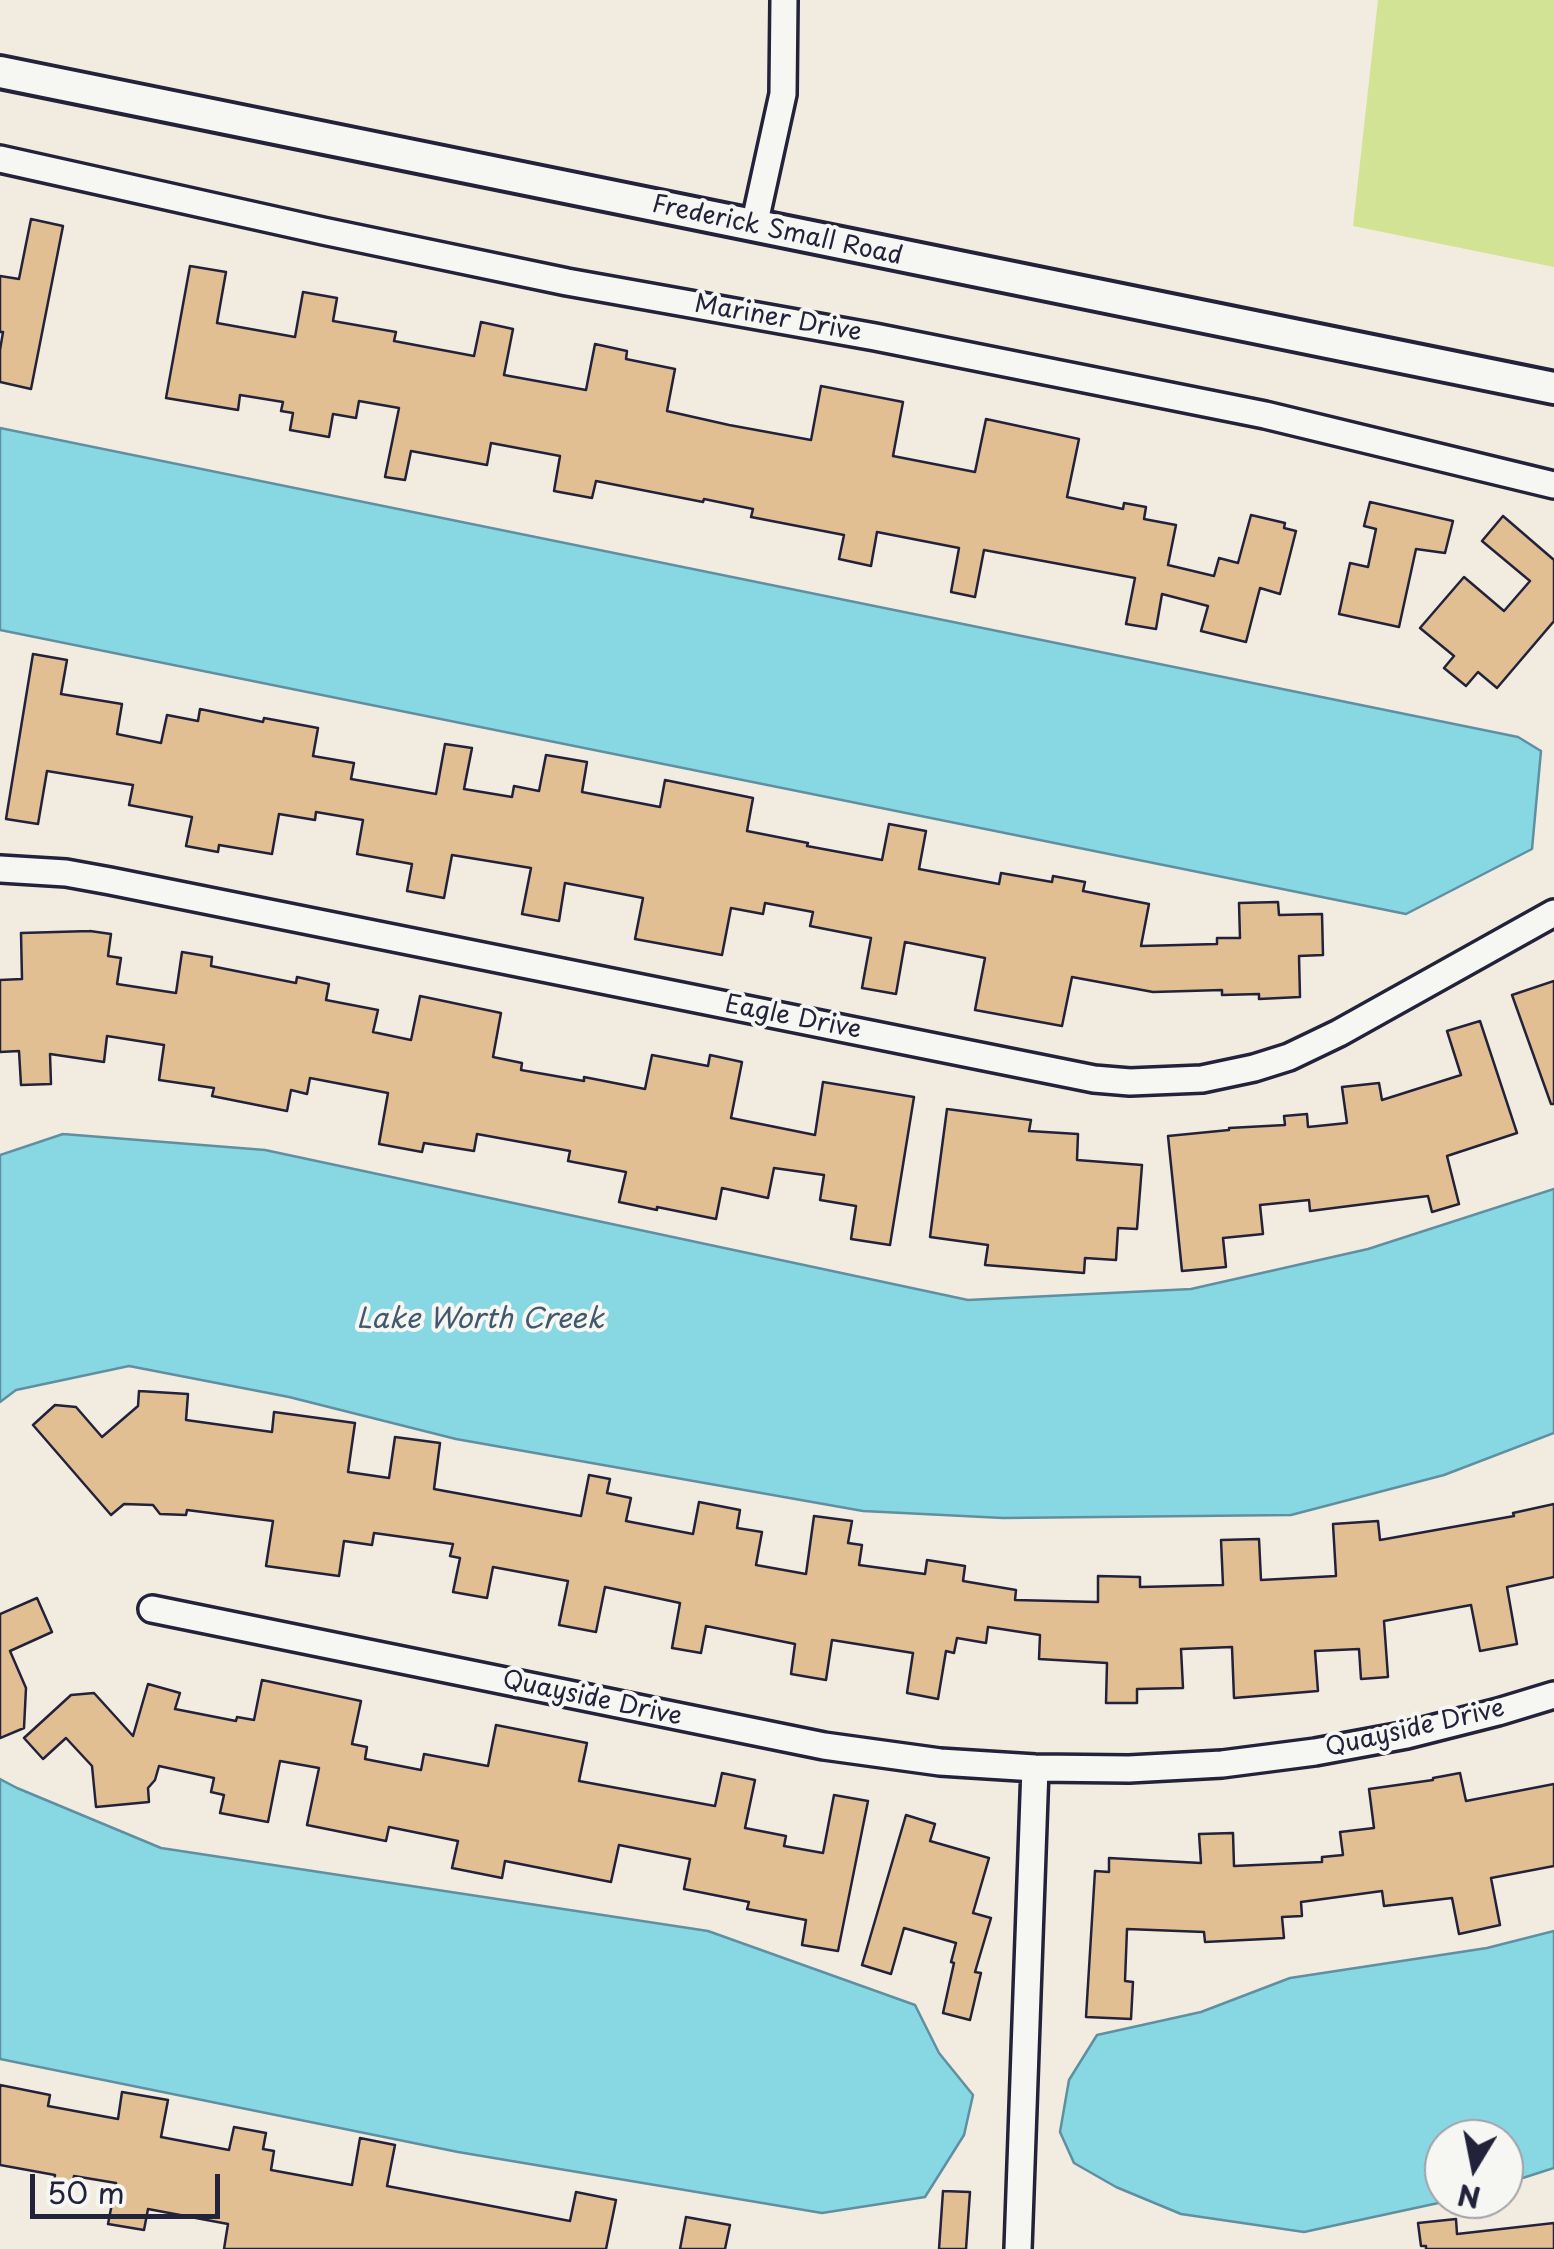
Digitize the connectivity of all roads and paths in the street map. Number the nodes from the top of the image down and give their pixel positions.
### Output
1 (784, 0) edge
2 (0, 72) edge
3 (0, 159) edge
4 (754, 226) junction
5 (1554, 388) edge
6 (1554, 485) edge
7 (0, 869) edge
8 (1554, 913) edge
9 (152, 1609) dead end
10 (1554, 1695) edge
11 (1035, 1768) junction
12 (1018, 2249) edge

1 - 4 street
2 - 4 street, Frederick Small Road
3 - 6 street, Mariner Drive
4 - 5 street, Frederick Small Road
7 - 8 street, Eagle Drive
9 - 11 street, Quayside Drive
10 - 11 street, Quayside Drive
11 - 12 street

